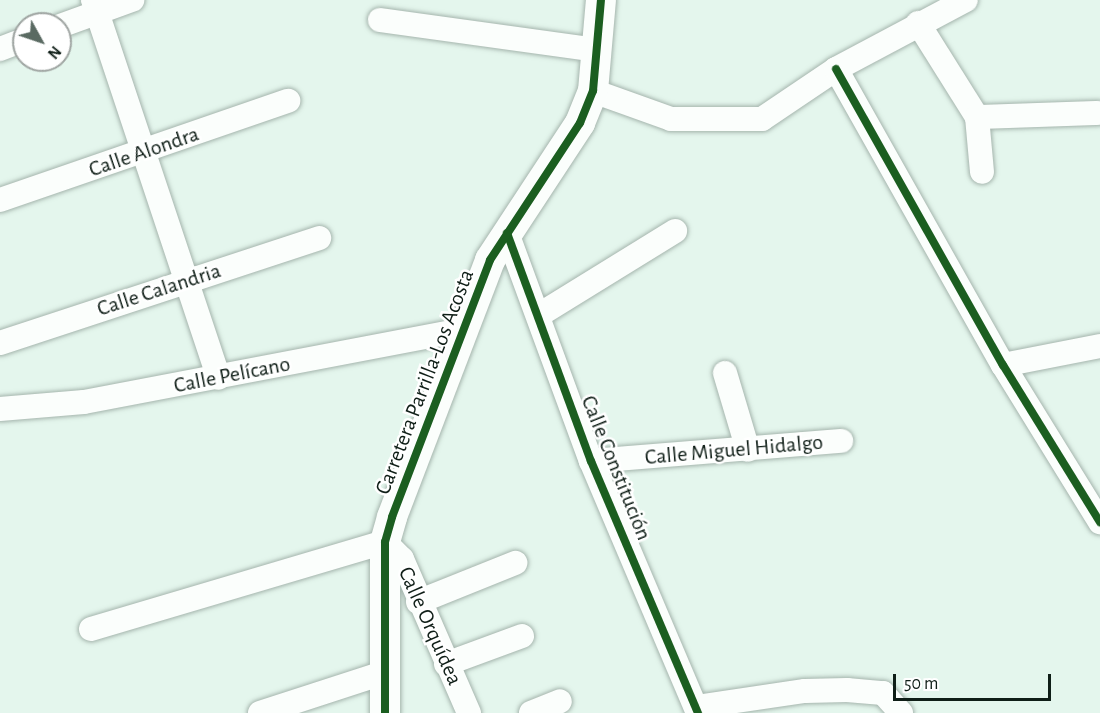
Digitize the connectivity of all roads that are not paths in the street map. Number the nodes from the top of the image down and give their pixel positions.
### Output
1 (132, 0) edge
2 (601, 0) edge
3 (966, 0) edge
4 (94, 6) edge
5 (72, 19) edge
6 (380, 20) dead end
7 (918, 22) junction
8 (595, 50) junction
9 (836, 69) junction
10 (593, 91) junction
11 (288, 101) dead end
12 (1098, 112) dead end
13 (977, 117) junction
14 (144, 153) junction
15 (982, 172) dead end
16 (0, 200) edge
17 (675, 231) dead end
18 (507, 233) junction
19 (319, 238) dead end
20 (187, 280) junction
21 (539, 315) junction
22 (463, 330) junction
23 (0, 343) edge
24 (1100, 345) edge
25 (1004, 364) junction
26 (725, 373) dead end
27 (219, 378) junction
28 (0, 409) edge
29 (841, 441) dead end
30 (748, 450) junction
31 (591, 461) junction
32 (1100, 522) edge
33 (385, 542) junction
34 (514, 563) dead end
35 (418, 602) junction
36 (91, 629) dead end
37 (522, 636) dead end
38 (446, 664) junction
39 (386, 672) junction
40 (560, 701) dead end
41 (697, 710) edge
42 (260, 713) edge
43 (385, 713) edge
44 (469, 713) edge
45 (531, 713) edge
46 (901, 713) edge

1 - 4 street
2 - 8 street, Carretera Parrilla-Los Acosta
3 - 7 street
4 - 5 street
4 - 14 street
6 - 8 street
7 - 9 street
7 - 13 street
8 - 10 street, Carretera Parrilla-Los Acosta
9 - 10 street
9 - 25 street
10 - 18 street, Carretera Parrilla-Los Acosta
11 - 14 street, Calle Alondra
12 - 13 street
13 - 15 street
14 - 16 street, Calle Alondra
14 - 20 street
17 - 21 street
18 - 21 street, Calle Constitución
18 - 22 street, Carretera Parrilla-Los Acosta
19 - 20 street, Calle Calandria
20 - 23 street, Calle Calandria
20 - 27 street
21 - 31 street, Calle Constitución
22 - 27 street, Calle Pelícano
22 - 33 street, Carretera Parrilla-Los Acosta
24 - 25 street
25 - 32 street
26 - 30 street
27 - 28 street, Calle Pelícano
29 - 30 street, Calle Miguel Hidalgo
30 - 31 street, Calle Miguel Hidalgo
31 - 41 street, Calle Constitución
33 - 35 street, Calle Orquídea
33 - 36 street
33 - 39 street, Carretera Parrilla-Los Acosta
34 - 35 street
35 - 38 street, Calle Orquídea
37 - 38 street
38 - 44 street, Calle Orquídea
39 - 42 street
39 - 43 street, Carretera Parrilla-Los Acosta
40 - 45 street
41 - 46 street, Calle Constitución

